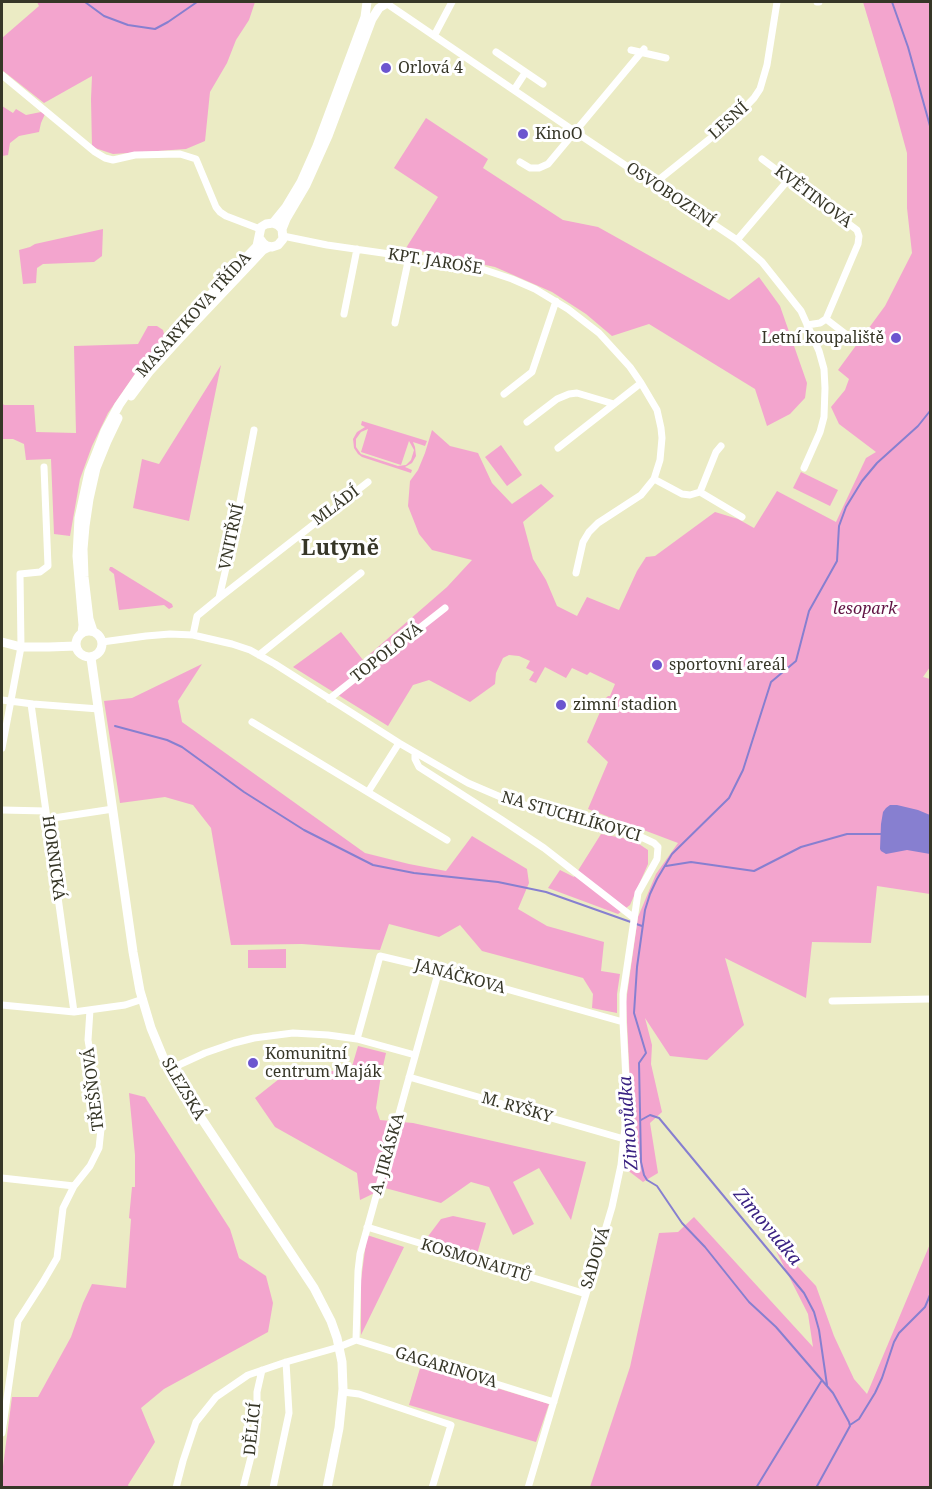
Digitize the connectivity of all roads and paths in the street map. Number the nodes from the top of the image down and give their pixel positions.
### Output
1 (367, 2) edge
2 (452, 2) edge
3 (777, 2) edge
4 (384, 4) edge
5 (434, 36) junction
6 (631, 50) dead end
7 (643, 51) junction
8 (496, 52) dead end
9 (666, 58) dead end
10 (525, 72) junction
11 (2, 75) edge
12 (543, 84) dead end
13 (514, 90) junction
14 (574, 131) junction
15 (762, 159) dead end
16 (520, 162) dead end
17 (789, 178) junction
18 (656, 186) junction
19 (273, 223) junction
20 (283, 233) junction
21 (260, 234) junction
22 (737, 240) junction
23 (269, 247) junction
24 (357, 249) junction
25 (409, 257) junction
26 (556, 301) junction
27 (344, 314) dead end
28 (826, 319) junction
29 (395, 323) dead end
30 (807, 325) junction
31 (856, 342) dead end
32 (641, 382) junction
33 (504, 394) dead end
34 (614, 404) junction
35 (526, 422) dead end
36 (254, 430) dead end
37 (721, 446) dead end
38 (558, 448) dead end
39 (44, 467) dead end
40 (804, 468) dead end
41 (654, 479) junction
42 (368, 482) dead end
43 (700, 492) junction
44 (742, 517) dead end
45 (362, 573) dead end
46 (576, 573) dead end
47 (219, 598) junction
48 (445, 608) dead end
49 (93, 631) junction
50 (82, 633) junction
51 (193, 635) junction
52 (2, 642) edge
53 (102, 642) junction
54 (76, 646) junction
55 (21, 647) junction
56 (259, 655) junction
57 (91, 658) junction
58 (329, 699) junction
59 (2, 700) edge
60 (11, 701) junction
61 (31, 704) junction
62 (99, 709) junction
63 (252, 722) dead end
64 (399, 743) junction
65 (2, 748) edge
66 (416, 753) junction
67 (368, 792) junction
68 (113, 809) junction
69 (2, 810) edge
70 (47, 815) junction
71 (447, 840) dead end
72 (634, 918) junction
73 (439, 970) junction
74 (142, 999) junction
75 (930, 999) edge
76 (832, 1001) dead end
77 (2, 1005) edge
78 (90, 1010) junction
79 (74, 1012) junction
80 (623, 1023) junction
81 (357, 1039) junction
82 (415, 1055) junction
83 (170, 1068) junction
84 (410, 1077) junction
85 (624, 1139) junction
86 (2, 1178) edge
87 (74, 1186) junction
88 (367, 1227) junction
89 (586, 1294) junction
90 (356, 1340) junction
91 (339, 1347) junction
92 (286, 1362) junction
93 (262, 1370) junction
94 (343, 1392) junction
95 (554, 1402) junction
96 (2, 1433) edge
97 (176, 1488) edge
98 (243, 1488) edge
99 (273, 1488) edge
100 (327, 1488) edge
101 (432, 1488) edge
102 (528, 1488) edge

1 - 4 street
1 - 19 street
2 - 5 street
3 - 18 street, LESNÍ
4 - 5 street, OSVOBOZENÍ
4 - 20 street
5 - 13 street, OSVOBOZENÍ
6 - 7 street
7 - 9 street
7 - 14 street
8 - 10 street
10 - 12 street
10 - 13 street
11 - 21 street
13 - 14 street, OSVOBOZENÍ
14 - 16 street
14 - 18 street, OSVOBOZENÍ
15 - 17 street, KVĚTINOVÁ
17 - 22 street
17 - 28 street, KVĚTINOVÁ
18 - 22 street, OSVOBOZENÍ
19 - 20 street
19 - 21 street
20 - 23 street
20 - 24 street, KPT. JAROŠE
21 - 23 street
21 - 50 street, MASARYKOVA TŘÍDA
22 - 30 street, OSVOBOZENÍ
23 - 49 street, MASARYKOVA TŘÍDA
24 - 25 street, KPT. JAROŠE
24 - 27 street
25 - 26 street, KPT. JAROŠE
25 - 29 street
26 - 32 street, KPT. JAROŠE
26 - 33 street
28 - 30 street
28 - 31 street
30 - 40 street, OSVOBOZENÍ
32 - 34 street
32 - 41 street, KPT. JAROŠE
34 - 35 street
34 - 38 street
36 - 47 street, VNITŘNÍ
37 - 43 street
39 - 55 street
41 - 43 street
41 - 46 street
42 - 47 street, MLÁDÍ
43 - 44 street
45 - 56 street
47 - 51 street
48 - 58 street, TOPOLOVÁ
49 - 50 street
49 - 53 street
50 - 54 street
51 - 53 street, NA STUCHLÍKOVCI
51 - 56 street, NA STUCHLÍKOVCI
52 - 55 street
53 - 57 street
54 - 55 street
54 - 57 street
55 - 60 street
56 - 58 street, NA STUCHLÍKOVCI
57 - 62 street, SLEZSKÁ
58 - 64 street, NA STUCHLÍKOVCI
59 - 60 street
60 - 61 street
60 - 65 street
61 - 62 street
61 - 70 street, HORNICKÁ
62 - 68 street, SLEZSKÁ
63 - 67 street
64 - 66 street, NA STUCHLÍKOVCI
64 - 67 street
66 - 72 street, NA STUCHLÍKOVCI
66 - 72 street, NA STUCHLÍKOVCI
67 - 71 street
68 - 70 street
68 - 74 street, SLEZSKÁ
69 - 70 street
70 - 79 street, HORNICKÁ
72 - 80 street, NA STUCHLÍKOVCI
73 - 80 street, JANÁČKOVA
73 - 81 street, JANÁČKOVA
73 - 82 street, A. JIRÁSKA
74 - 78 street
74 - 83 street, SLEZSKÁ
75 - 76 street
77 - 79 street
78 - 79 street
78 - 87 street, TŘEŠŇOVÁ
80 - 85 street, SADOVÁ
81 - 82 street
81 - 83 street
82 - 84 street, A. JIRÁSKA
83 - 91 street, SLEZSKÁ
84 - 85 street, M. RYŠKY
84 - 88 street, A. JIRÁSKA
85 - 89 street, SADOVÁ
86 - 87 street
87 - 96 street, TŘEŠŇOVÁ
88 - 89 street, KOSMONAUTŮ
88 - 90 street, A. JIRÁSKA
89 - 95 street, SADOVÁ
90 - 91 street
90 - 95 street, GAGARINOVA
91 - 92 street
91 - 94 street, SLEZSKÁ
92 - 93 street
92 - 99 street
93 - 97 street
93 - 98 street, DĚLÍCÍ
94 - 100 street, SLEZSKÁ
94 - 101 street
95 - 102 street, SADOVÁ

